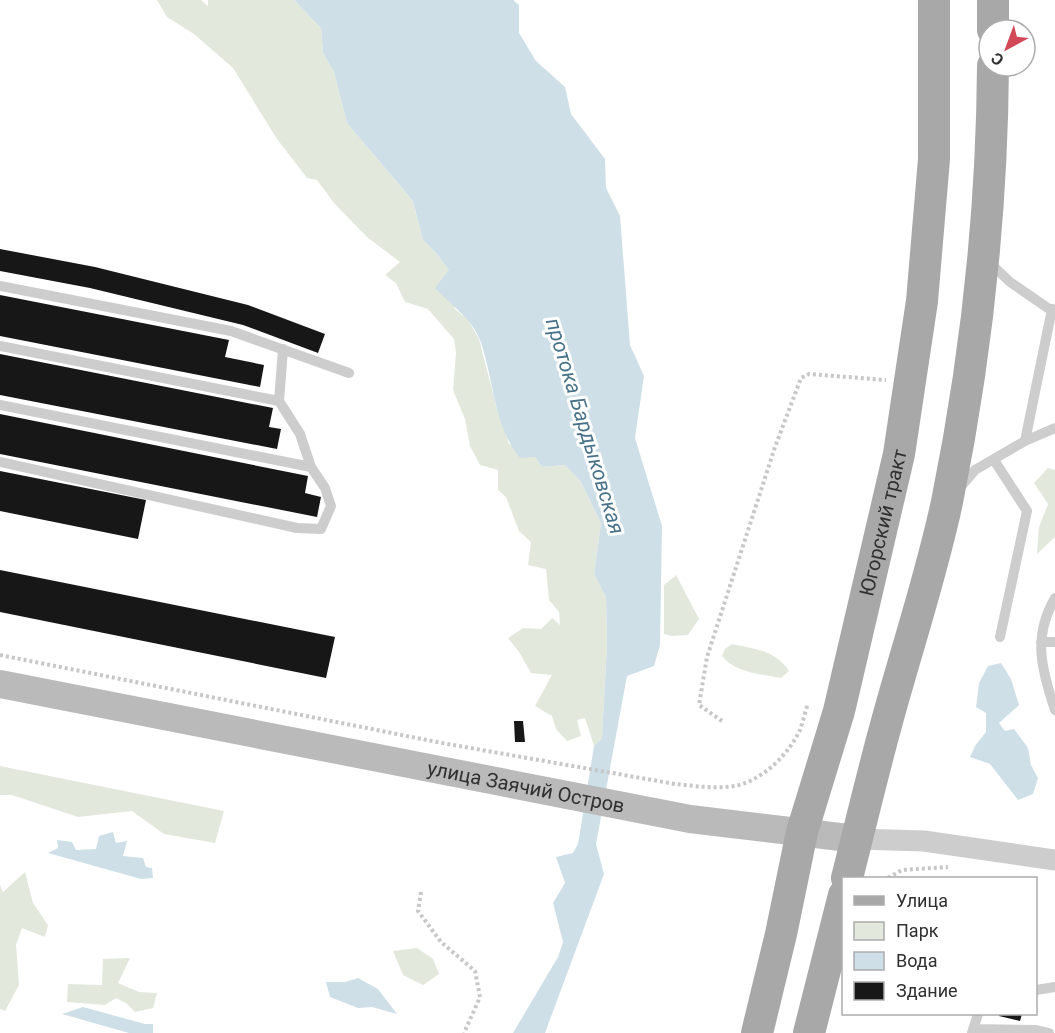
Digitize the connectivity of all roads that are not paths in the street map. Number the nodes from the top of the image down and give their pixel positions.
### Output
1 (934, 0) edge
2 (993, 0) edge
3 (993, 18) edge
4 (993, 78) edge
5 (984, 258) junction
6 (0, 286) edge
7 (1053, 311) edge
8 (0, 346) edge
9 (283, 349) junction
10 (349, 373) dead end
11 (279, 401) junction
12 (0, 405) edge
13 (1055, 428) edge
14 (1025, 441) junction
15 (994, 460) junction
16 (0, 462) edge
17 (311, 467) junction
18 (946, 503) junction
19 (1055, 598) edge
20 (1000, 637) dead end
21 (1041, 642) junction
22 (1055, 642) edge
23 (0, 684) edge
24 (1055, 710) edge
25 (802, 832) junction
26 (857, 839) junction
27 (1055, 860) edge
28 (848, 877) edge
29 (842, 899) edge
30 (1055, 987) edge
31 (1037, 990) edge
32 (978, 1015) edge
33 (973, 1031) edge
34 (757, 1033) edge
35 (809, 1033) edge
36 (1049, 1033) edge

1 - 25 main road, Югорский тракт
2 - 3 main road
4 - 5 main road
5 - 7 lane
5 - 18 main road
6 - 9 lane
7 - 14 lane
8 - 11 lane
9 - 10 lane
9 - 11 lane
11 - 17 lane
12 - 17 lane
13 - 14 lane
14 - 15 lane
15 - 18 lane
15 - 20 lane
16 - 17 lane
18 - 26 main road
19 - 21 lane
21 - 22 lane
21 - 24 lane
23 - 25 main road, улица Заячий Остров
25 - 26 main road, улица Заячий Остров
25 - 34 main road, Югорский тракт
26 - 27 street, улица Заячий Остров
26 - 28 main road
29 - 35 main road
30 - 31 lane
32 - 33 lane
33 - 36 lane

